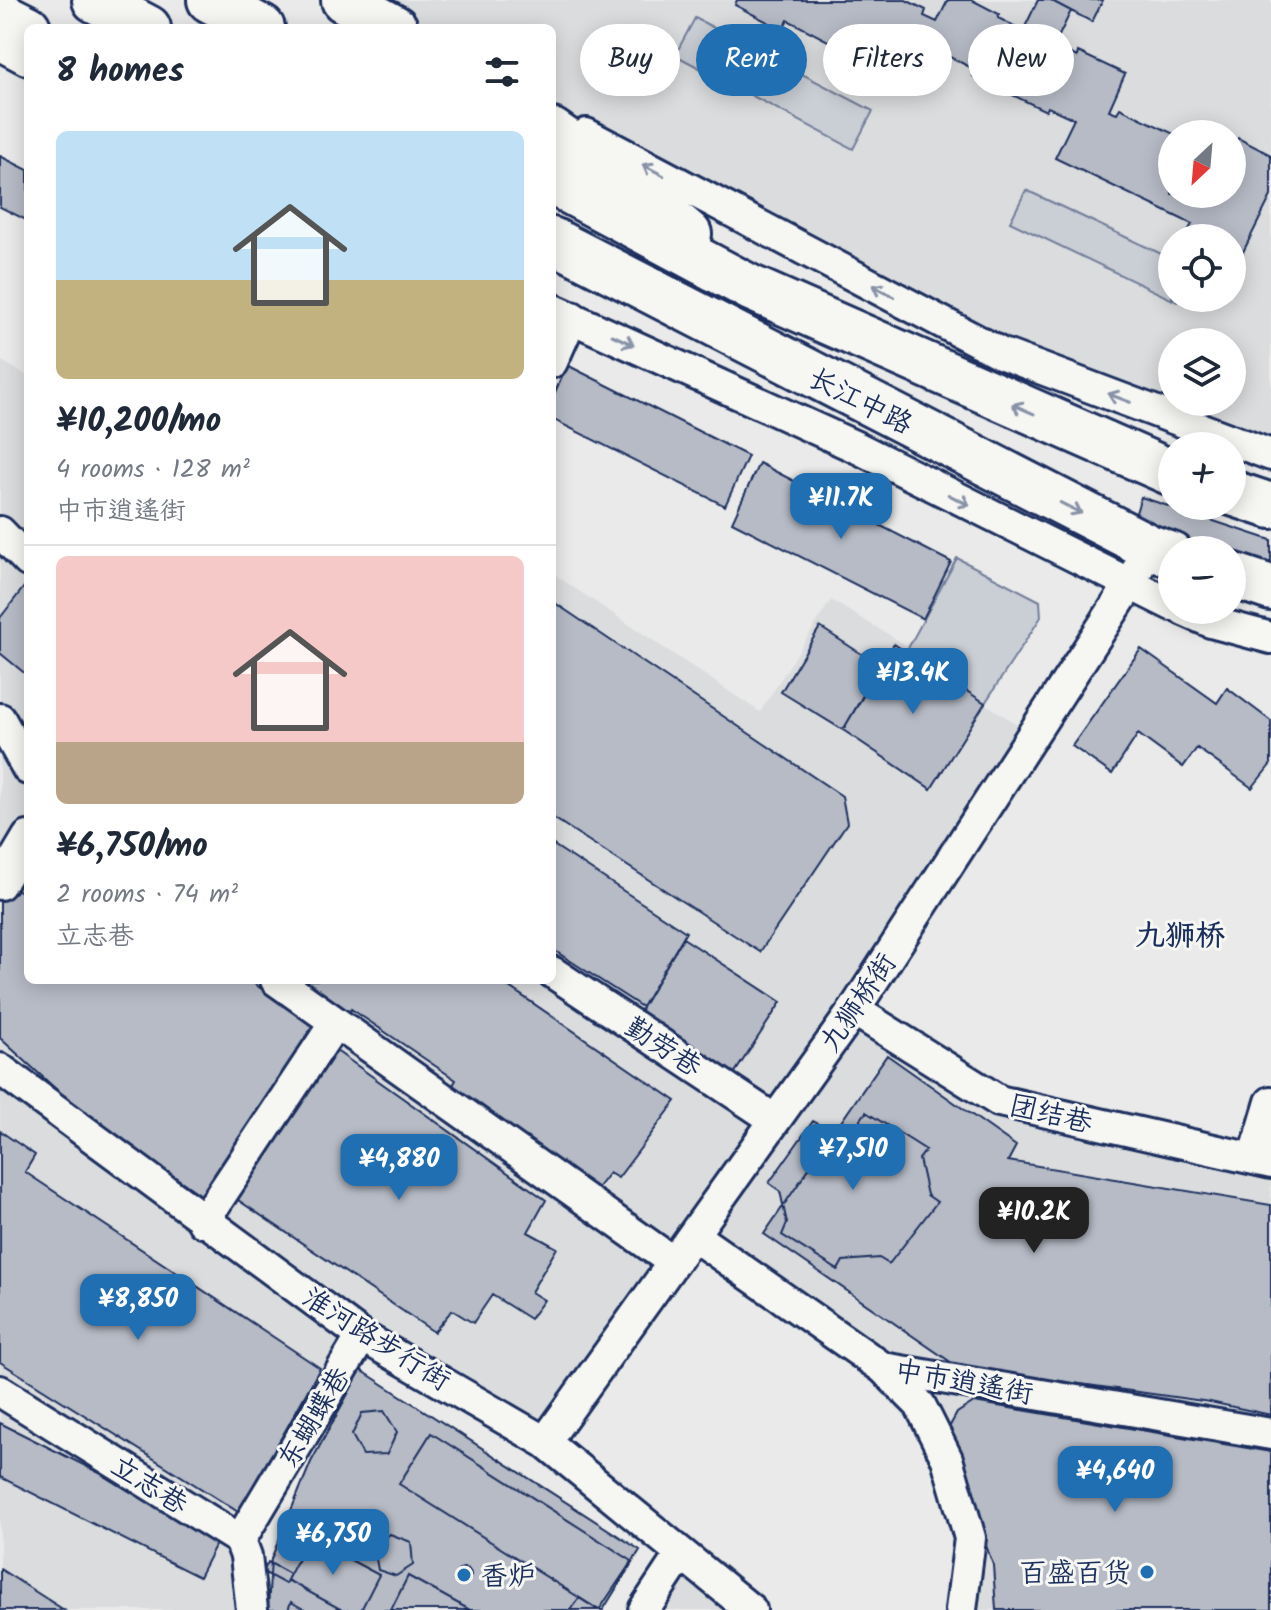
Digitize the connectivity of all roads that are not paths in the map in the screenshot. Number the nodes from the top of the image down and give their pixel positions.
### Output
1 (95, 0) edge
2 (210, 0) edge
3 (344, 0) edge
4 (0, 14) edge
5 (140, 24) edge
6 (255, 24) edge
7 (388, 24) edge
8 (24, 26) edge
9 (0, 45) edge
10 (24, 58) edge
11 (556, 117) edge
12 (556, 134) edge
13 (556, 184) edge
14 (556, 242) edge
15 (556, 276) edge
16 (751, 288) junction
17 (562, 313) edge
18 (728, 332) junction
19 (556, 342) edge
20 (1271, 455) edge
21 (1158, 467) edge
22 (1246, 498) edge
23 (1271, 506) edge
24 (0, 532) edge
25 (1158, 549) edge
26 (1158, 554) edge
27 (24, 557) edge
28 (1246, 580) edge
29 (1129, 586) junction
30 (1271, 588) edge
31 (1158, 599) edge
32 (1218, 624) edge
33 (1271, 638) edge
34 (0, 719) edge
35 (24, 762) edge
36 (24, 844) edge
37 (0, 884) edge
38 (556, 975) edge
39 (281, 984) edge
40 (854, 1010) junction
41 (335, 1023) junction
42 (0, 1069) edge
43 (1271, 1102) edge
44 (775, 1120) junction
45 (1262, 1161) edge
46 (203, 1222) junction
47 (694, 1236) junction
48 (673, 1262) junction
49 (362, 1336) junction
50 (883, 1368) junction
51 (0, 1391) edge
52 (1271, 1434) edge
53 (545, 1442) junction
54 (240, 1540) junction
55 (681, 1554) junction
56 (252, 1610) edge
57 (644, 1610) edge
58 (751, 1610) edge
59 (961, 1610) edge

1 - 5 highway
2 - 6 highway
3 - 7 highway
4 - 8 highway
9 - 10 street
20 -> 11 street
12 - 16 highway
13 - 16 highway, 长江中路
14 - 18 highway, 长江中路
15 - 18 highway
21 -> 16 highway, 长江中路
17 - 19 street
17 -> 29 street
18 -> 25 highway, 长江中路
22 - 23 highway
24 - 27 street
26 - 29 street, 九狮桥街
28 - 30 highway
29 - 31 street
29 - 40 street, 九狮桥街
32 - 33 street
34 - 35 street
36 - 37 street
38 - 44 street, 勤劳巷
39 - 41 street
40 - 44 street, 九狮桥街
40 - 45 street, 团结巷
41 - 46 street
41 - 48 street
42 - 46 street, 淮河路步行街
43 - 45 street
44 - 47 street, 九狮桥街
46 - 49 street, 淮河路步行街
47 - 48 street, 九狮桥街
47 - 50 street, 中市逍遥街
48 - 53 street, 九狮桥街
49 - 53 street, 淮河路步行街
49 - 54 street, 东蝴蝶巷
50 - 52 street, 中市逍遥街
50 - 59 street
51 - 54 street, 立志巷
53 - 55 street, 淮河路步行街
54 - 56 street
55 - 57 street
55 - 58 street, 淮河路步行街

